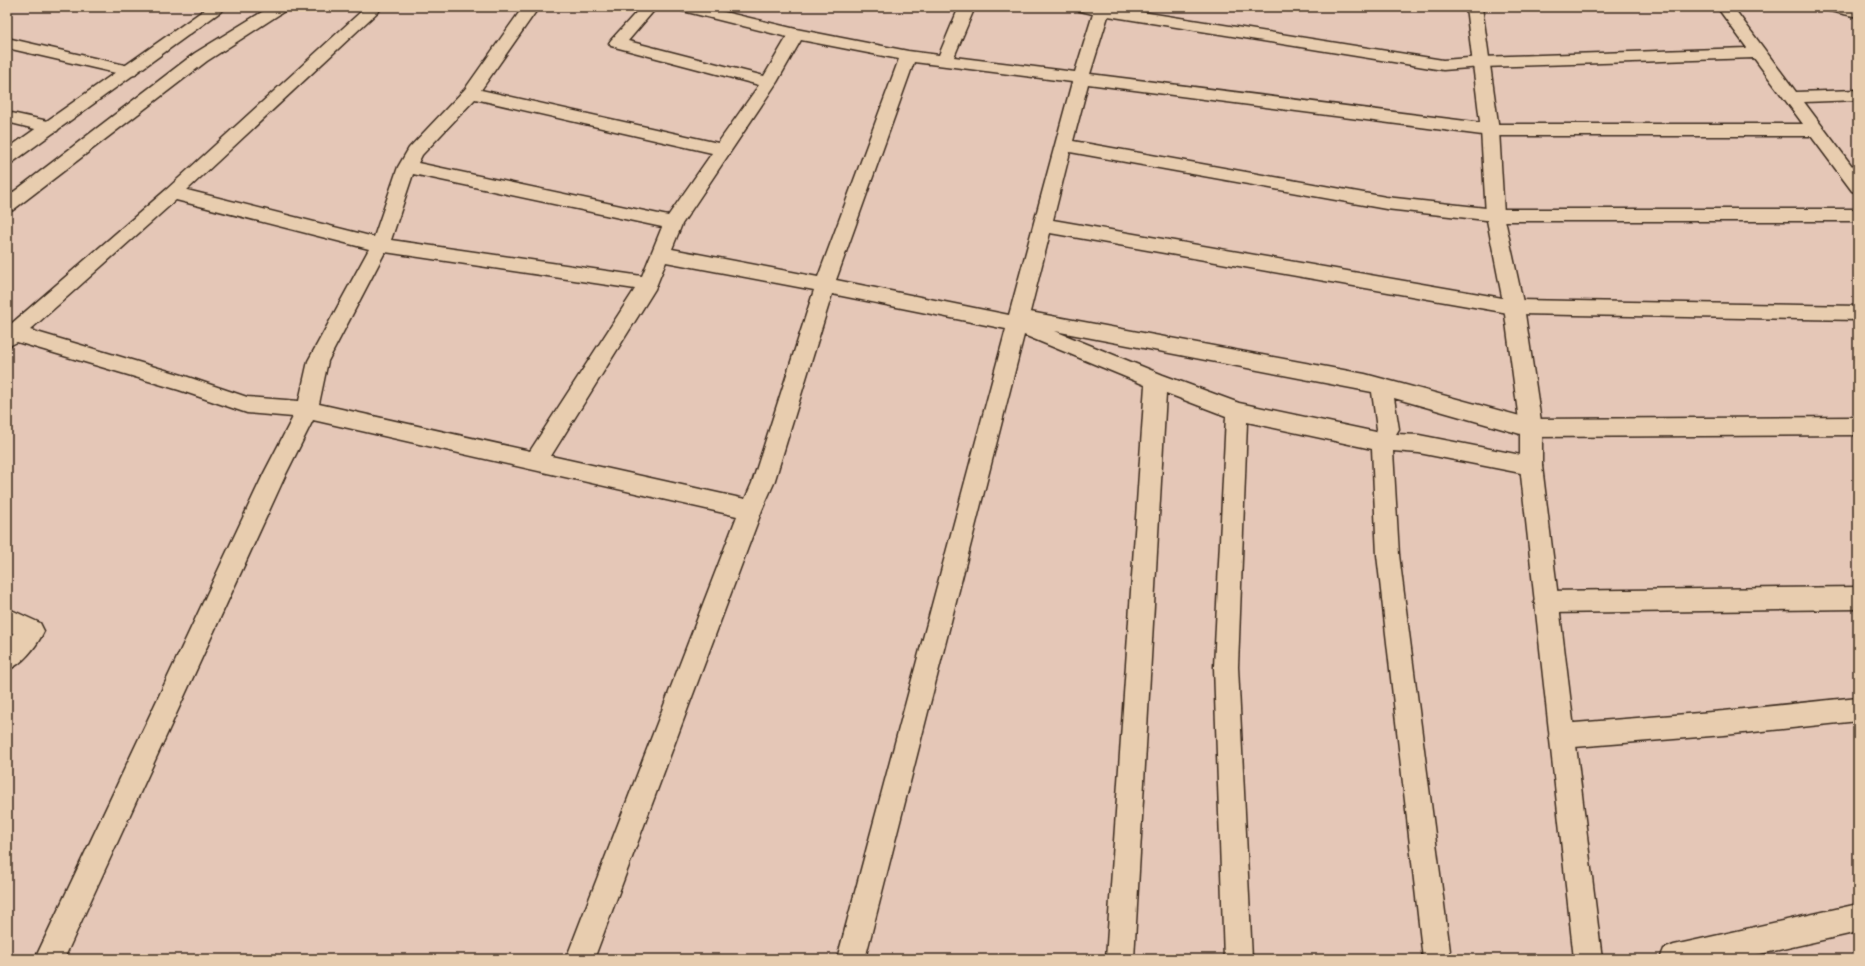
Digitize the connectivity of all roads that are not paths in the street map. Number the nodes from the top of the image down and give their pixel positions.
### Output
1 (218, 7) edge
2 (281, 7) edge
3 (375, 7) edge
4 (531, 7) edge
5 (649, 7) edge
6 (684, 7) edge
7 (967, 7) edge
8 (1474, 7) edge
9 (1725, 7) edge
10 (1830, 7) edge
11 (1095, 8) edge
12 (1858, 12) edge
13 (796, 34) junction
14 (7, 42) edge
15 (1760, 53) junction
16 (908, 56) junction
17 (944, 61) junction
18 (1482, 62) junction
19 (129, 71) junction
20 (1081, 78) junction
21 (769, 82) junction
22 (471, 93) junction
23 (1858, 95) edge
24 (1793, 97) junction
25 (7, 116) edge
26 (51, 127) junction
27 (1490, 130) junction
28 (1817, 130) junction
29 (1064, 145) junction
30 (723, 150) junction
31 (7, 158) edge
32 (1850, 165) edge
33 (407, 167) junction
34 (1858, 187) edge
35 (173, 193) junction
36 (7, 206) edge
37 (1495, 215) junction
38 (1858, 215) edge
39 (673, 224) junction
40 (1044, 225) junction
41 (380, 245) junction
42 (660, 254) junction
43 (648, 284) junction
44 (826, 285) junction
45 (1514, 307) junction
46 (1858, 313) edge
47 (1019, 320) junction
48 (9, 334) edge
49 (1156, 381) junction
50 (1382, 387) junction
51 (307, 410) junction
52 (1237, 411) junction
53 (1858, 426) edge
54 (1531, 428) junction
55 (1382, 442) junction
56 (536, 461) junction
57 (1531, 466) junction
58 (751, 510) junction
59 (1858, 598) edge
60 (1546, 602) junction
61 (7, 619) edge
62 (7, 659) edge
63 (1858, 709) edge
64 (1562, 736) junction
65 (1857, 920) edge
66 (49, 959) edge
67 (580, 959) edge
68 (852, 959) edge
69 (1120, 959) edge
70 (1238, 959) edge
71 (1437, 959) edge
72 (1588, 959) edge
73 (1674, 959) edge

1 - 19 street
2 - 36 street
3 - 35 street
4 - 22 street
5 - 21 street
6 - 13 street
7 - 17 street
8 - 18 street
9 - 15 street
10 - 12 street
11 - 18 street
11 - 20 street
13 - 16 street
13 - 21 street
14 - 19 street
15 - 18 street
15 - 24 street
16 - 17 street
16 - 44 street
17 - 20 street
18 - 27 street
19 - 26 street
20 - 27 street
20 - 29 street
21 - 30 street
22 - 30 street
22 - 33 street
23 - 24 street
24 - 28 street
25 - 26 street
26 - 31 street
27 - 28 street
27 - 37 street
28 - 32 street
29 - 37 street
29 - 40 street
30 - 39 street
32 - 34 street
33 - 39 street
33 - 41 street
35 - 41 street
35 - 48 street
37 - 38 street
37 - 45 street
39 - 42 street
40 - 45 street
40 - 47 street
41 - 43 street
41 - 51 street
42 - 43 street
42 - 44 street
43 - 56 street
44 - 47 street
44 - 58 street
45 - 46 street
45 - 54 street
47 - 49 street
47 - 50 street
47 - 68 street
48 - 51 street
49 - 52 street
49 - 69 street
50 - 54 street
50 - 55 street
51 - 56 street
51 - 66 street
52 - 55 street
52 - 70 street
53 - 54 street
54 - 57 street
55 - 57 street
55 - 71 street
56 - 58 street
57 - 60 street
58 - 67 street
59 - 60 street
60 - 64 street
61 - 62 street
63 - 64 street
64 - 72 street
65 - 73 street

